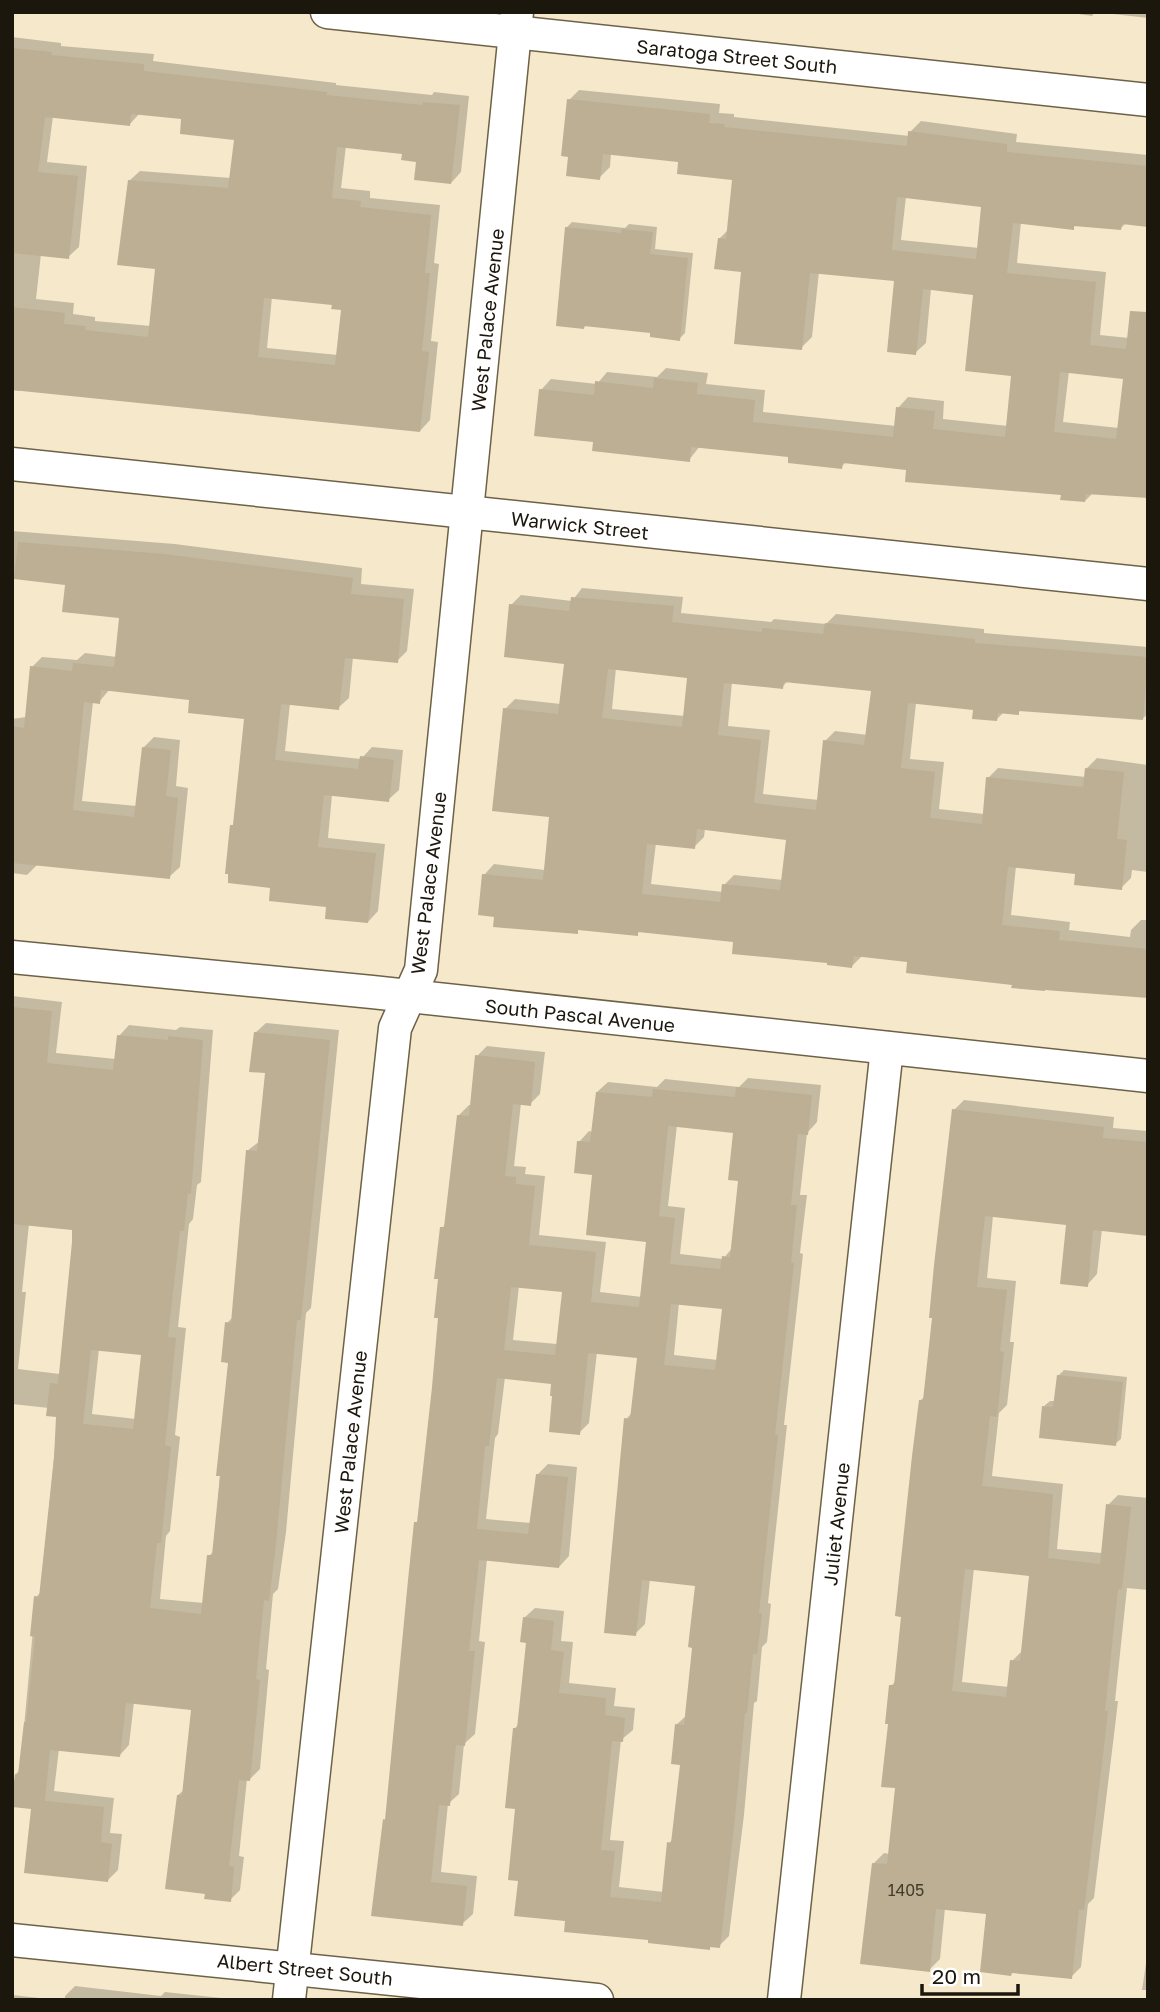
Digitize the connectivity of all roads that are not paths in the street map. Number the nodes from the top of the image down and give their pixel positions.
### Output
1 (327, 12) edge
2 (517, 22) edge
3 (1148, 100) edge
4 (12, 464) edge
5 (467, 513) junction
6 (1148, 584) edge
7 (12, 957) edge
8 (411, 997) junction
9 (887, 1048) junction
10 (1148, 1076) edge
11 (12, 1940) edge
12 (293, 1968) junction
13 (289, 2000) edge
14 (597, 2000) edge
15 (784, 2000) edge

1 - 2 street, Saratoga Street South
2 - 3 street, Saratoga Street South
2 - 5 street, West Palace Avenue
4 - 5 street, Warwick Street
5 - 6 street, Warwick Street
5 - 8 street, West Palace Avenue
7 - 8 street, South Pascal Avenue
8 - 9 street, South Pascal Avenue
8 - 12 street, West Palace Avenue
9 - 10 street, South Pascal Avenue
9 - 15 street, Juliet Avenue
11 - 12 street, Albert Street South
12 - 13 street, West Palace Avenue
12 - 14 street, Albert Street South

